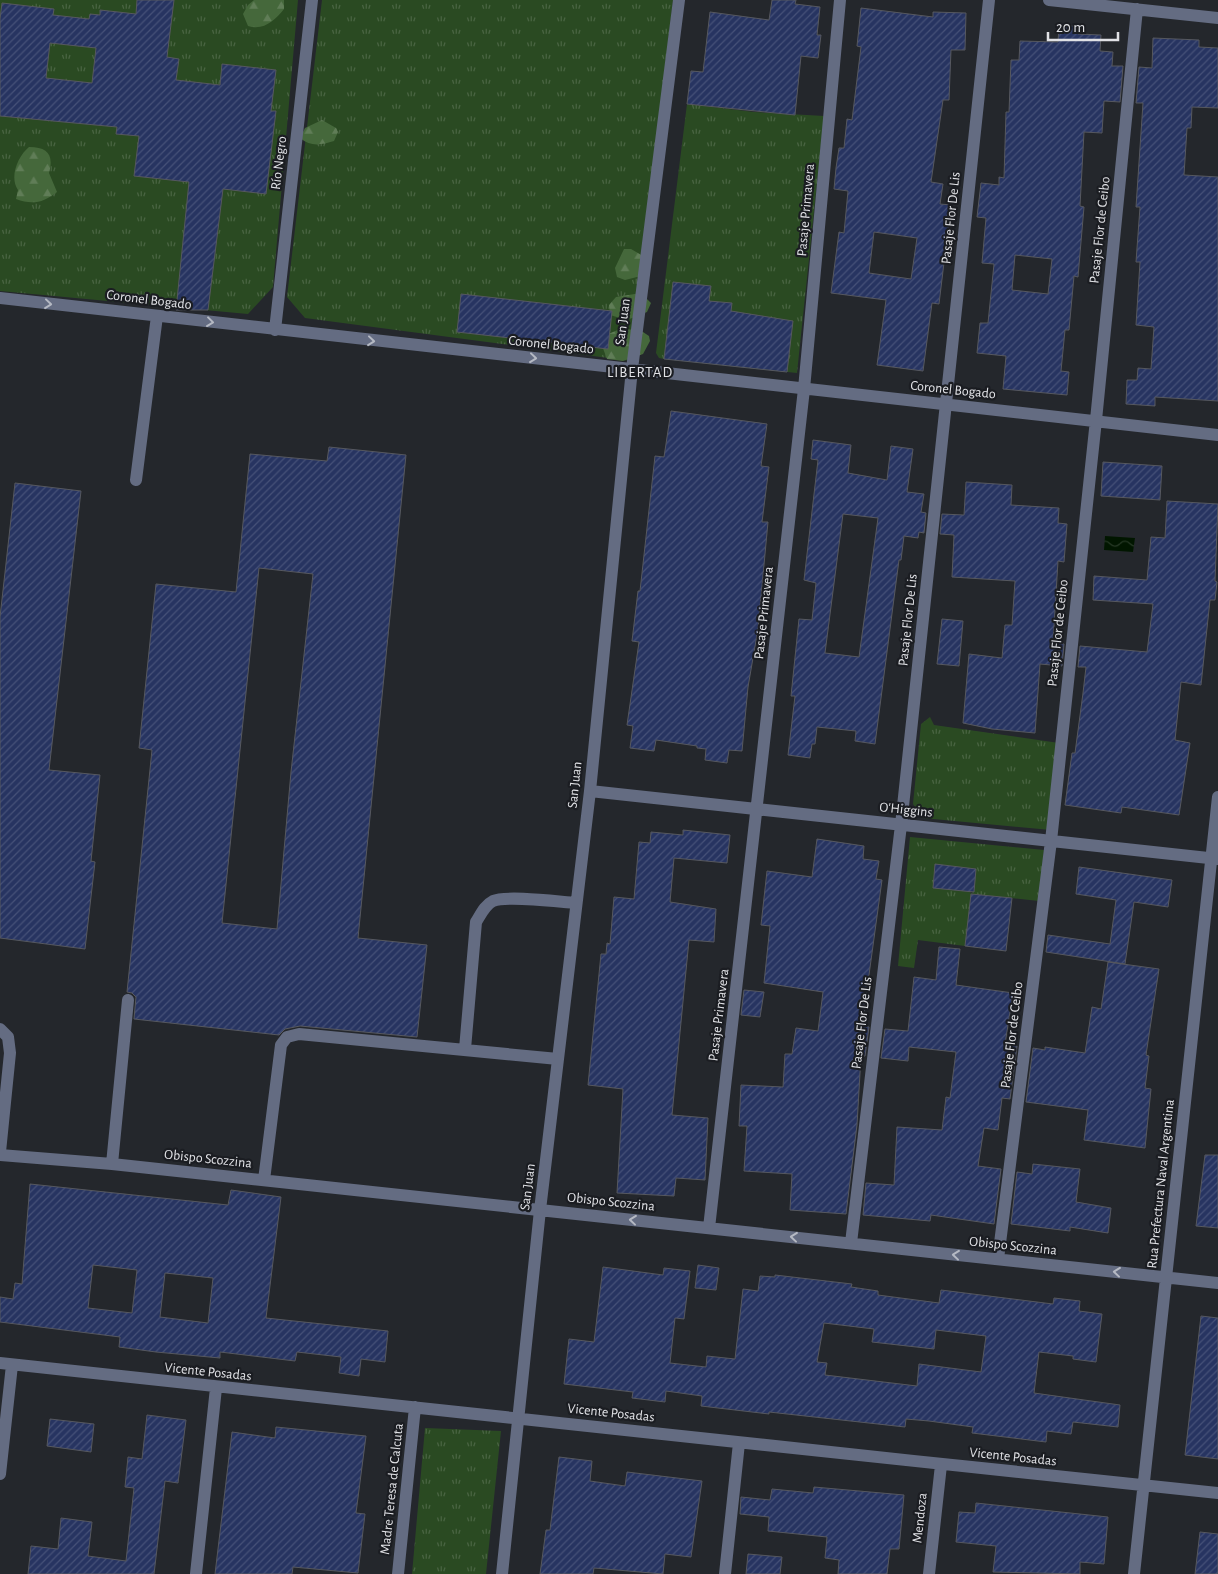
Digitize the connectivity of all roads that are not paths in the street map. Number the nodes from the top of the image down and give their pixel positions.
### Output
1 (312, 0) edge
2 (679, 0) edge
3 (840, 0) edge
4 (990, 0) edge
5 (1049, 0) edge
6 (1137, 9) junction
7 (1218, 18) edge
8 (0, 298) edge
9 (157, 316) junction
10 (275, 330) junction
11 (632, 369) junction
12 (804, 389) junction
13 (946, 404) junction
14 (1096, 420) junction
15 (1218, 434) edge
16 (136, 480) dead end
17 (590, 791) junction
18 (1218, 797) edge
19 (758, 809) junction
20 (901, 825) junction
21 (1051, 841) junction
22 (1215, 859) edge
23 (576, 903) junction
24 (128, 1000) dead end
25 (0, 1029) edge
26 (465, 1049) junction
27 (558, 1059) junction
28 (0, 1153) edge
29 (112, 1164) junction
30 (264, 1180) junction
31 (540, 1210) junction
32 (709, 1228) junction
33 (851, 1243) junction
34 (998, 1259) junction
35 (1166, 1278) junction
36 (1218, 1283) edge
37 (6, 1364) edge
38 (216, 1388) junction
39 (415, 1407) junction
40 (519, 1419) junction
41 (739, 1442) junction
42 (941, 1465) junction
43 (0, 1474) edge
44 (1144, 1485) junction
45 (1218, 1493) edge
46 (196, 1574) edge
47 (398, 1574) edge
48 (502, 1574) edge
49 (724, 1574) edge
50 (929, 1574) edge
51 (1134, 1574) edge

1 - 10 street, Río Negro
2 - 11 street, San Juan
3 - 12 street, Pasaje Primavera
4 - 13 street, Pasaje Flor De Lis
5 - 6 street
6 - 7 street
6 - 14 street, Pasaje Flor de Ceibo
8 -> 9 street, Coronel Bogado
9 -> 10 street, Coronel Bogado
9 - 16 street
10 -> 11 street, Coronel Bogado
11 - 12 street, Coronel Bogado
11 - 17 street, San Juan
12 - 13 street, Coronel Bogado
12 - 19 street, Pasaje Primavera
13 - 14 street, Coronel Bogado
13 - 20 street, Pasaje Flor De Lis
14 - 15 street, Coronel Bogado
14 - 21 street, Pasaje Flor de Ceibo
17 - 19 street, O'Higgins
17 - 23 street, San Juan
18 - 22 street, Rua Prefectura Naval Argentina
19 - 20 street, O'Higgins
19 - 32 street, Pasaje Primavera
20 - 21 street, O'Higgins
20 - 33 street, Pasaje Flor De Lis
21 - 22 street, O'Higgins
21 - 34 street, Pasaje Flor de Ceibo
22 - 35 street, Rua Prefectura Naval Argentina
23 - 26 street
23 - 27 street, San Juan
24 - 29 street
25 - 28 street
26 - 27 street
26 - 30 street
27 - 31 street, San Juan
28 - 29 street, Obispo Scozzina
29 - 30 street, Obispo Scozzina
30 - 31 street, Obispo Scozzina
32 -> 31 street, Obispo Scozzina
31 - 40 street, San Juan
33 -> 32 street, Obispo Scozzina
34 -> 33 street, Obispo Scozzina
35 -> 34 street, Obispo Scozzina
35 - 36 street, Obispo Scozzina
35 - 44 street, Rua Prefectura Naval Argentina
37 - 38 street, Vicente Posadas
37 - 43 street
38 - 39 street, Vicente Posadas
38 - 46 street
39 - 40 street, Vicente Posadas
39 - 47 street, Madre Teresa de Calcuta
40 - 41 street, Vicente Posadas
40 - 48 street, San Juan
41 - 42 street, Vicente Posadas
41 - 49 street
42 - 44 street, Vicente Posadas
42 - 50 street, Mendoza
44 - 45 street, Vicente Posadas
44 - 51 street, Rua Prefectura Naval Argentina

